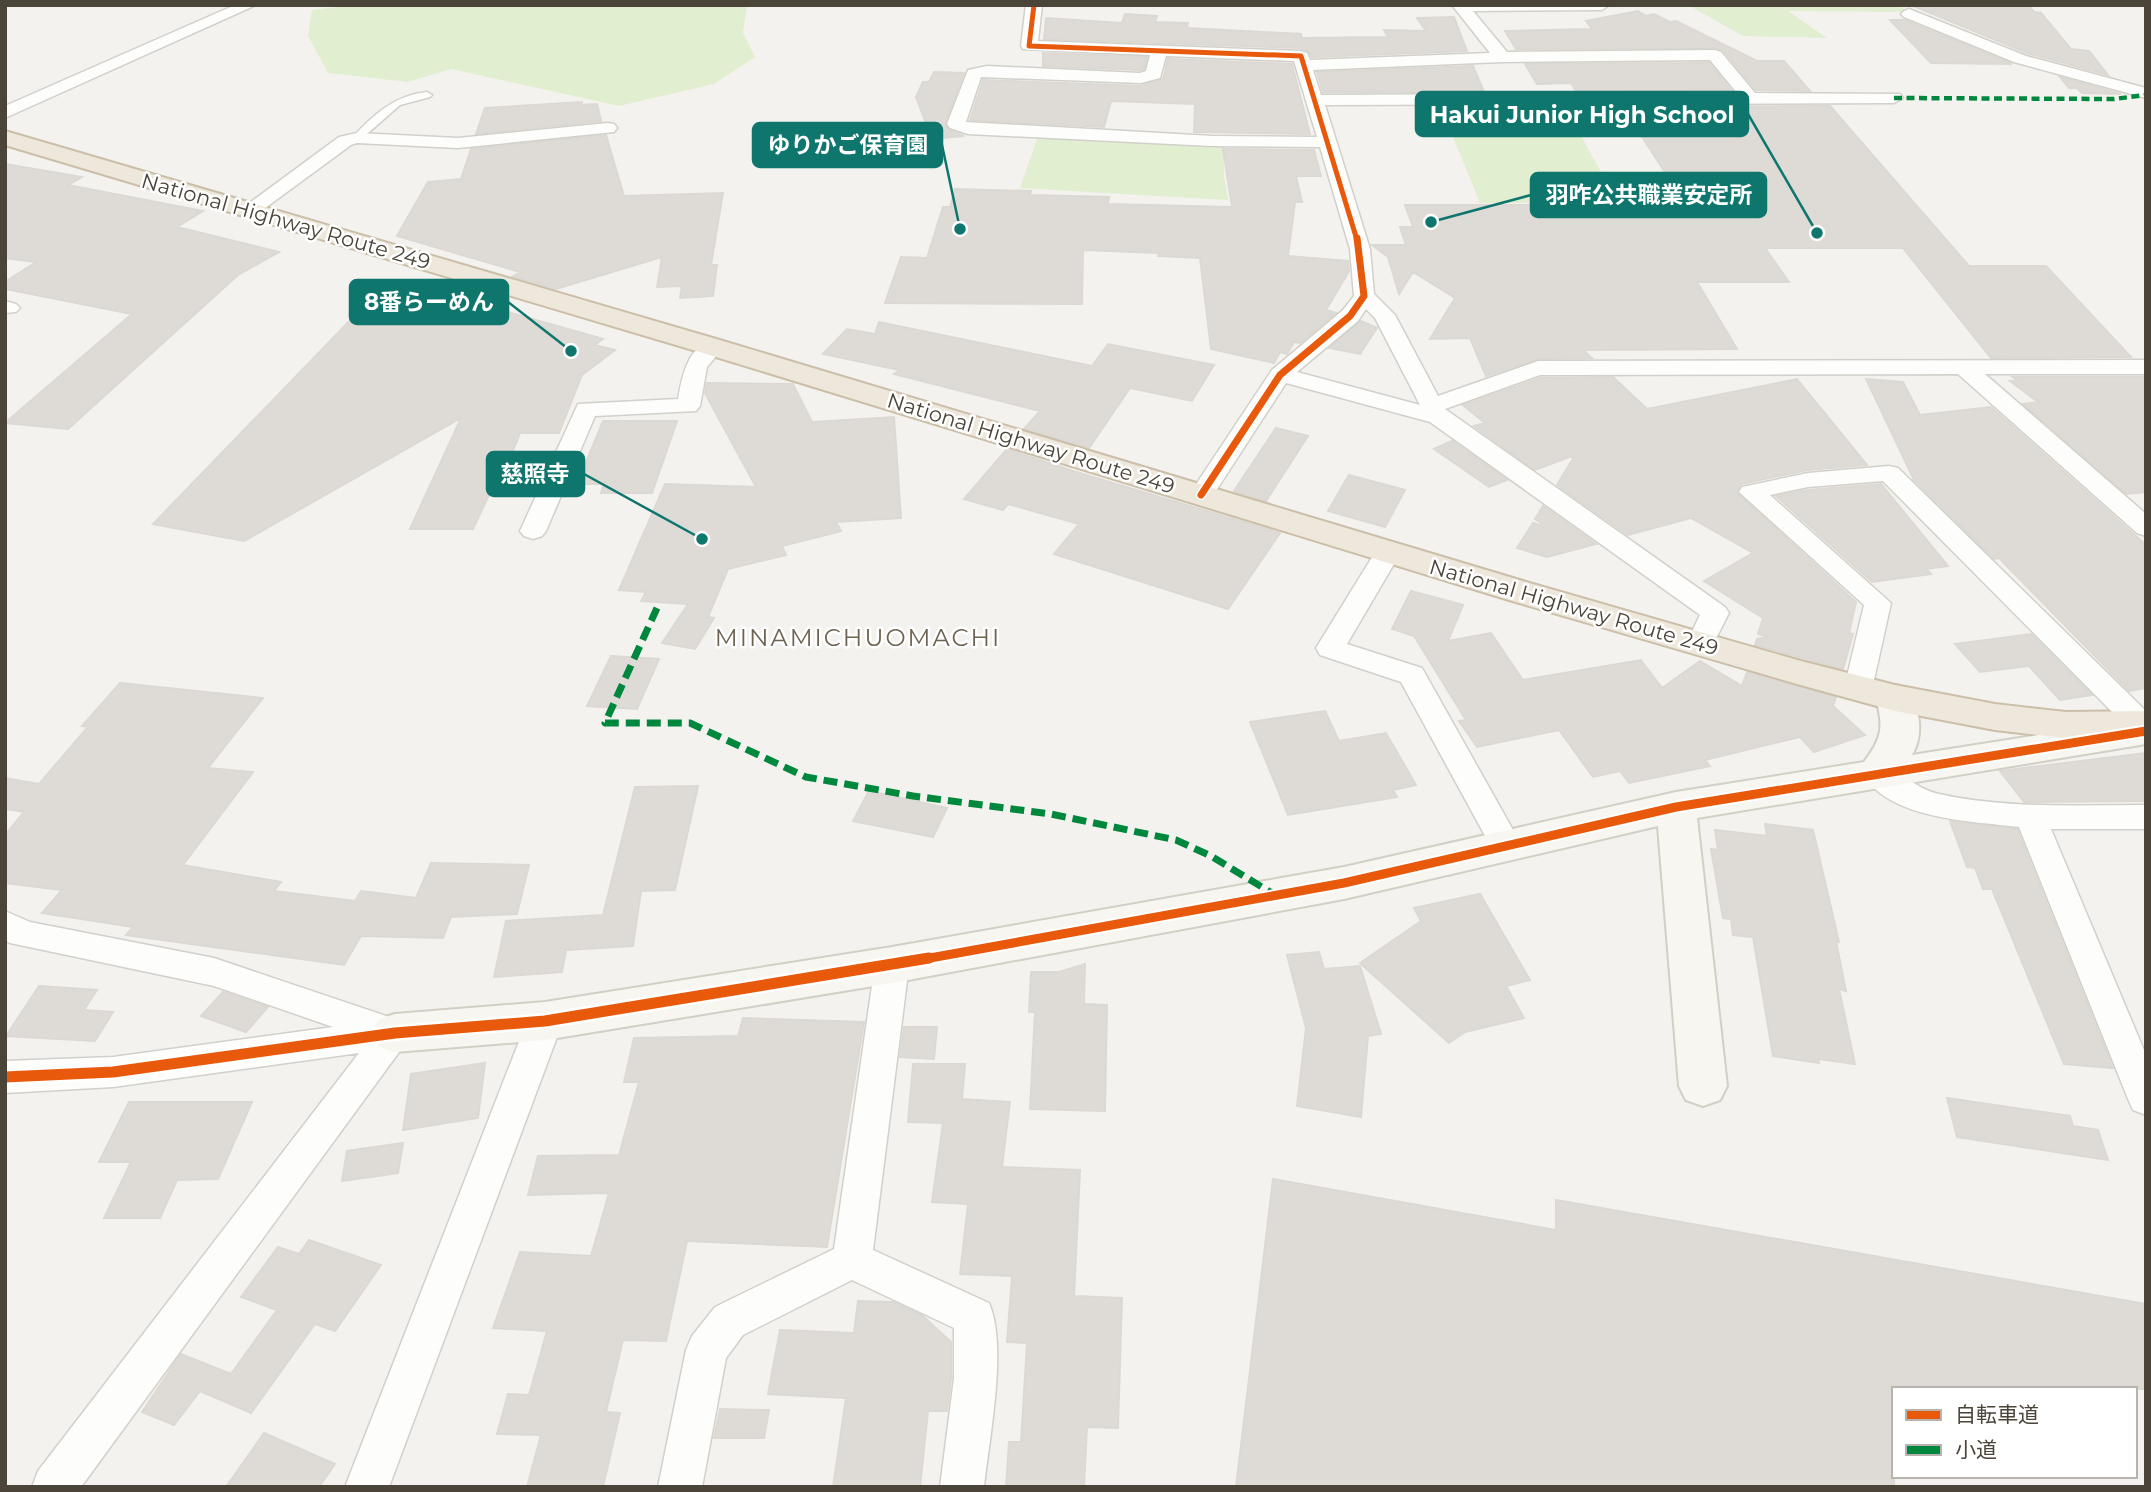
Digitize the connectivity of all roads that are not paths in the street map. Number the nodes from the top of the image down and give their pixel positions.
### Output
1 (249, 5) edge
2 (1034, 5) edge
3 (1602, 5) edge
4 (1460, 6) edge
5 (1909, 14) dead end
6 (1159, 50) junction
7 (1608, 56) junction
8 (1502, 57) junction
9 (1304, 65) junction
10 (2146, 93) edge
11 (427, 95) dead end
12 (1894, 98) dead end
13 (1637, 99) junction
14 (1751, 99) junction
15 (1315, 100) junction
16 (5, 113) edge
17 (608, 128) dead end
18 (5, 138) edge
19 (357, 138) junction
20 (1327, 142) junction
21 (250, 210) junction
22 (1364, 296) junction
23 (713, 347) junction
24 (1964, 367) junction
25 (2146, 367) edge
26 (1280, 375) junction
27 (1435, 411) junction
28 (1201, 495) junction
29 (2146, 528) edge
30 (533, 531) dead end
31 (1388, 552) junction
32 (1700, 644) junction
33 (1858, 689) junction
34 (1895, 698) junction
35 (2144, 726) edge
36 (1877, 773) junction
37 (1676, 807) junction
38 (2032, 817) junction
39 (2146, 817) edge
40 (1506, 846) junction
41 (5, 924) edge
42 (892, 965) junction
43 (545, 1021) junction
44 (395, 1033) junction
45 (5, 1077) edge
46 (1703, 1086) dead end
47 (2146, 1099) edge
48 (852, 1260) junction
49 (54, 1487) edge
50 (367, 1487) edge
51 (680, 1487) edge
52 (962, 1487) edge

1 - 16 street
2 - 6 street
3 - 4 street
4 - 8 street
5 - 10 street
6 - 9 street
6 - 20 street
7 - 8 street
7 - 13 street
7 - 14 street
8 - 9 street
9 - 15 street
11 - 19 lane
12 - 14 street
13 - 14 street
13 - 15 street
15 - 20 street
17 - 19 street
18 - 21 highway, National Highway Route 249
19 - 21 street
20 - 22 street
21 - 23 highway, National Highway Route 249
22 - 26 street
22 - 27 street
23 - 28 highway, National Highway Route 249
23 - 30 street
24 - 25 street
24 - 27 street
24 - 29 street
26 - 27 street
26 - 28 street
27 - 32 street
28 - 31 highway, National Highway Route 249
31 - 32 highway, National Highway Route 249
31 - 40 street
32 - 33 highway, National Highway Route 249
33 - 34 highway, National Highway Route 249
33 - 35 street
34 - 35 highway, National Highway Route 249
34 - 36 street
35 - 36 street
36 - 37 street
36 - 38 street
37 - 40 street
37 - 46 street
38 - 39 street
38 - 47 street
40 - 42 street
41 - 44 street
42 - 43 street
42 - 48 street
43 - 44 street
43 - 50 street
44 - 45 street
44 - 49 street
48 - 51 street
48 - 52 street

